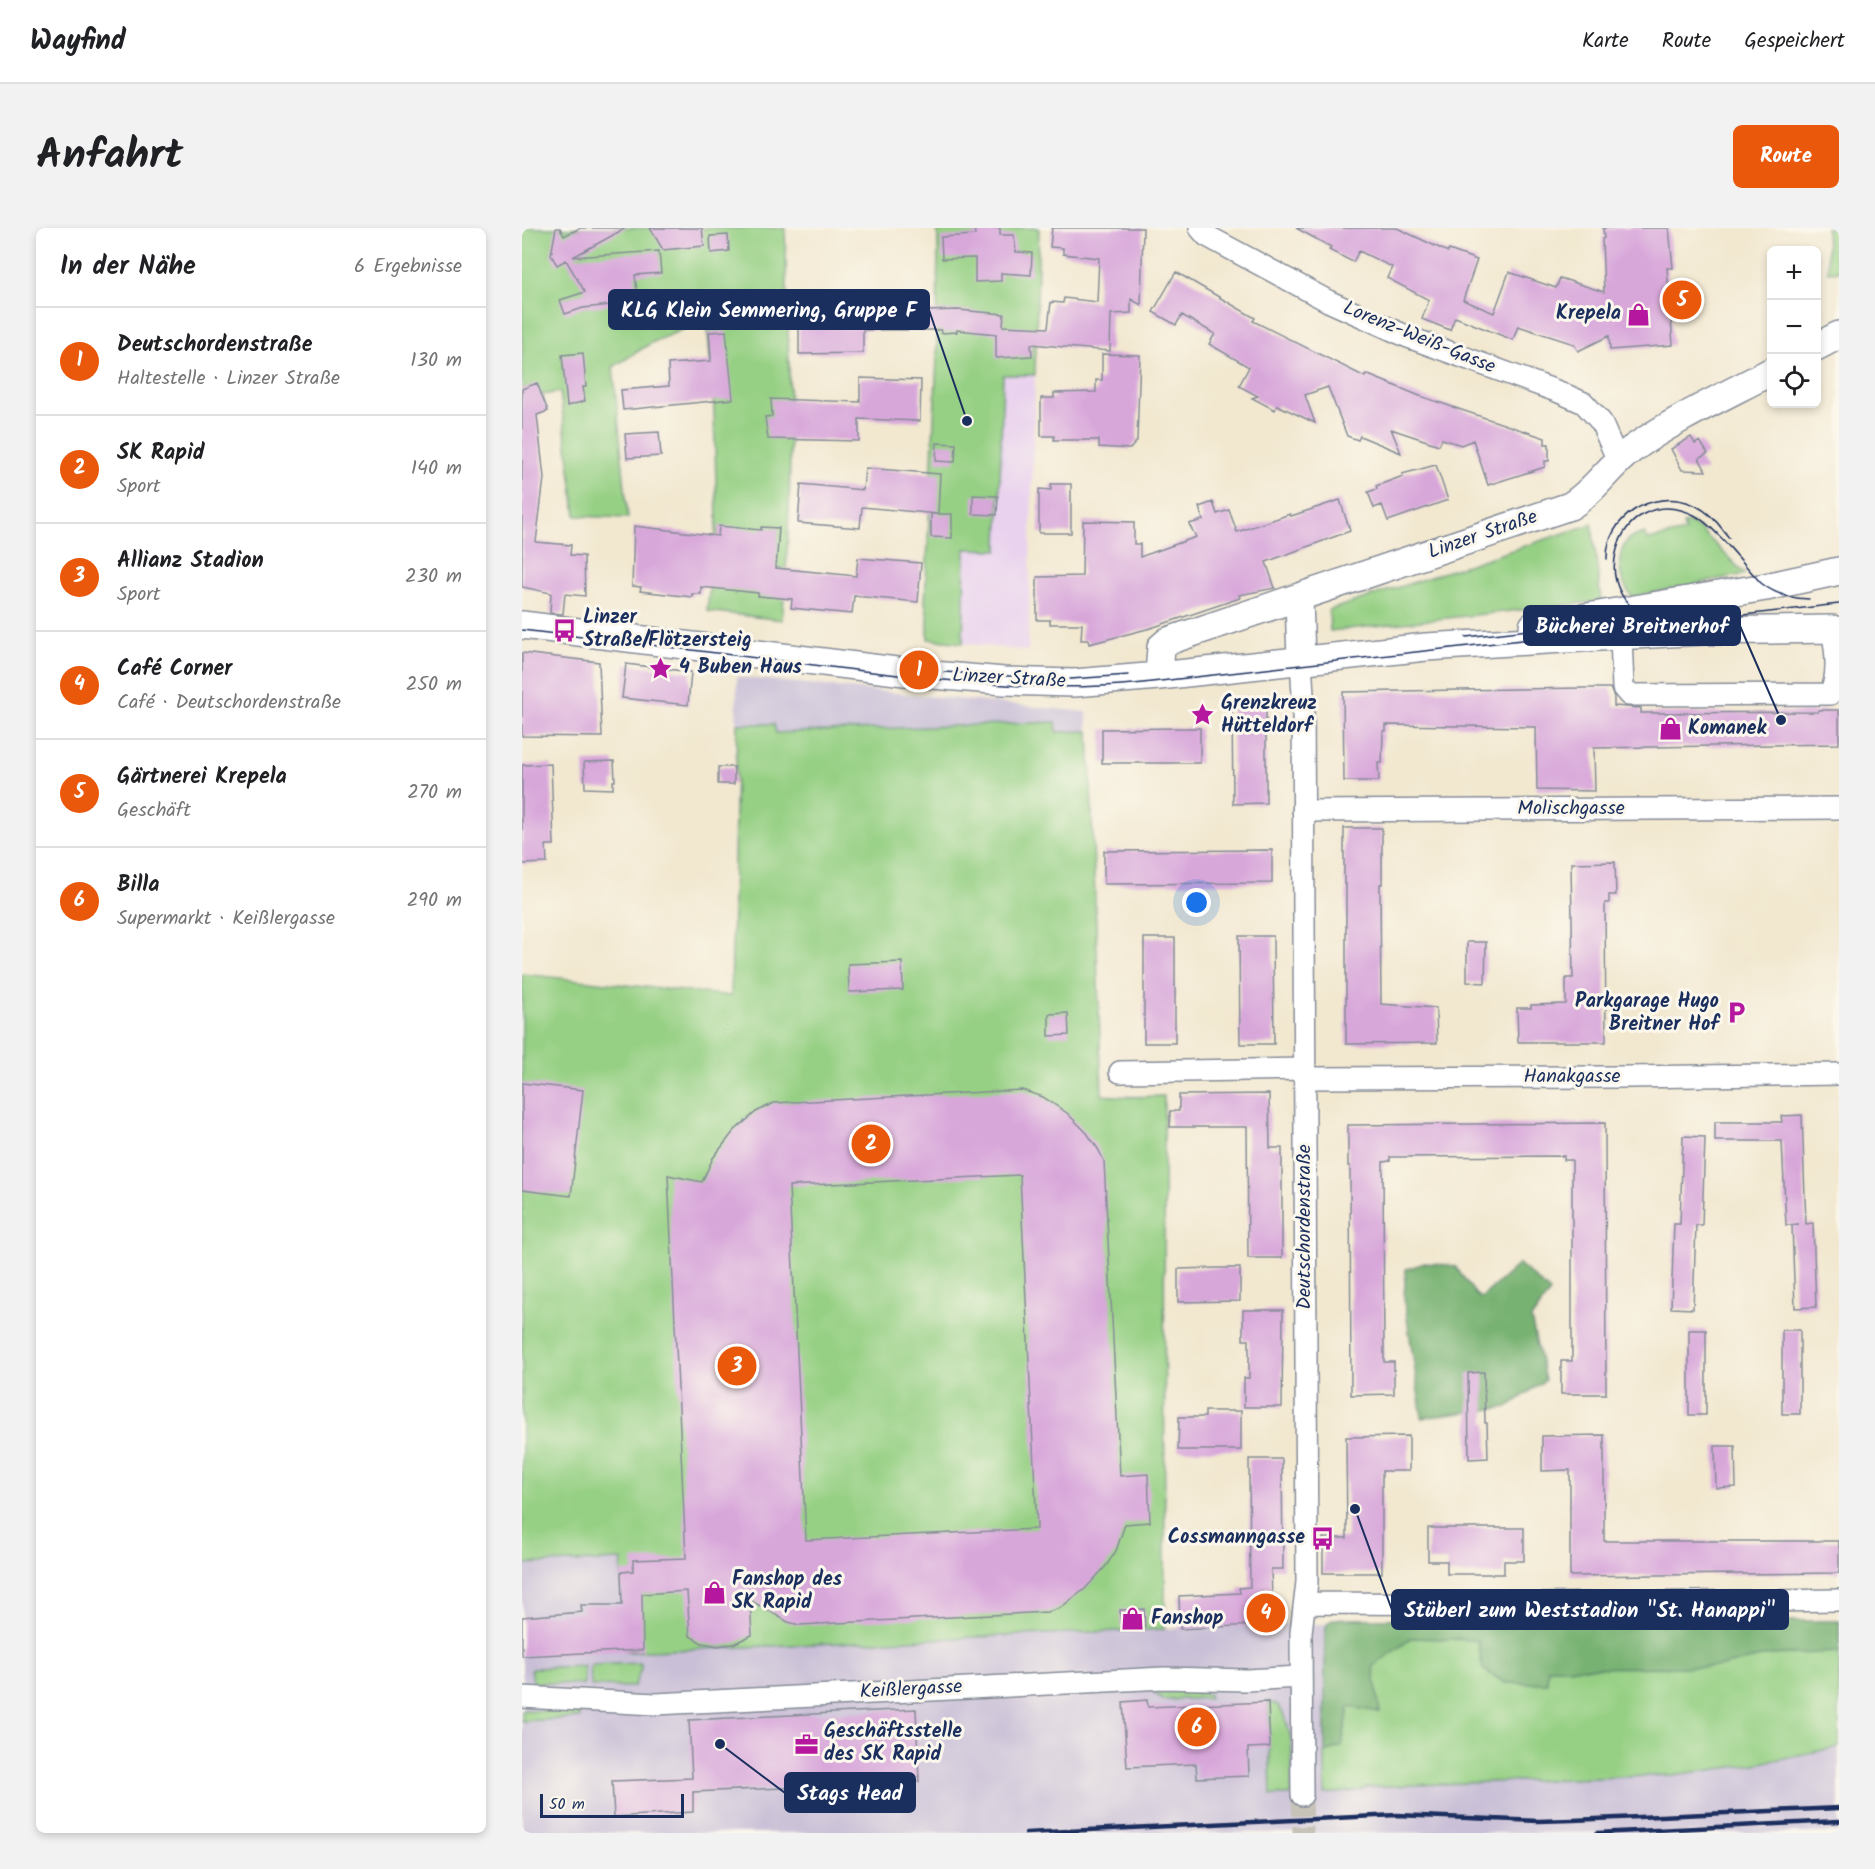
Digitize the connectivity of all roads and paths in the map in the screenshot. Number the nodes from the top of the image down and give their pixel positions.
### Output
1 (1200, 228) edge
2 (1839, 335) edge
3 (1821, 344) edge
4 (1767, 374) edge
5 (1618, 461) junction
6 (1839, 571) edge
7 (1299, 598) junction
8 (522, 625) edge
9 (1837, 629) edge
10 (1621, 636) junction
11 (1426, 647) junction
12 (1301, 660) junction
13 (1159, 676) junction
14 (1839, 808) edge
15 (1303, 811) junction
16 (1120, 1072) dead end
17 (1304, 1074) junction
18 (1839, 1074) edge
19 (1839, 1600) edge
20 (1305, 1603) junction
21 (1300, 1677) junction
22 (522, 1697) edge
23 (1302, 1795) tunnel mouth

1 - 5 street, Lorenz-Weiß-Gasse
2 - 3 main road
4 - 5 main road, Linzer Straße
5 - 7 main road, Linzer Straße
6 - 11 main road, Linzer Straße
7 - 12 main road
7 - 13 main road, Linzer Straße
8 - 13 main road, Linzer Straße
9 - 10 main road, Linzer Straße
9 - 10 street, Linzer Straße
10 - 11 main road, Linzer Straße
11 - 12 main road, Linzer Straße
12 - 13 main road, Linzer Straße
12 - 15 street, Deutschordenstraße
14 - 15 street, Molischgasse
15 - 17 street, Deutschordenstraße
16 - 17 street, Hanakgasse
17 - 18 street, Hanakgasse
17 - 20 street, Deutschordenstraße
19 - 20 street
20 - 21 street, Deutschordenstraße
21 - 22 street, Keißlergasse
21 - 23 street, Deutschordenstraße

